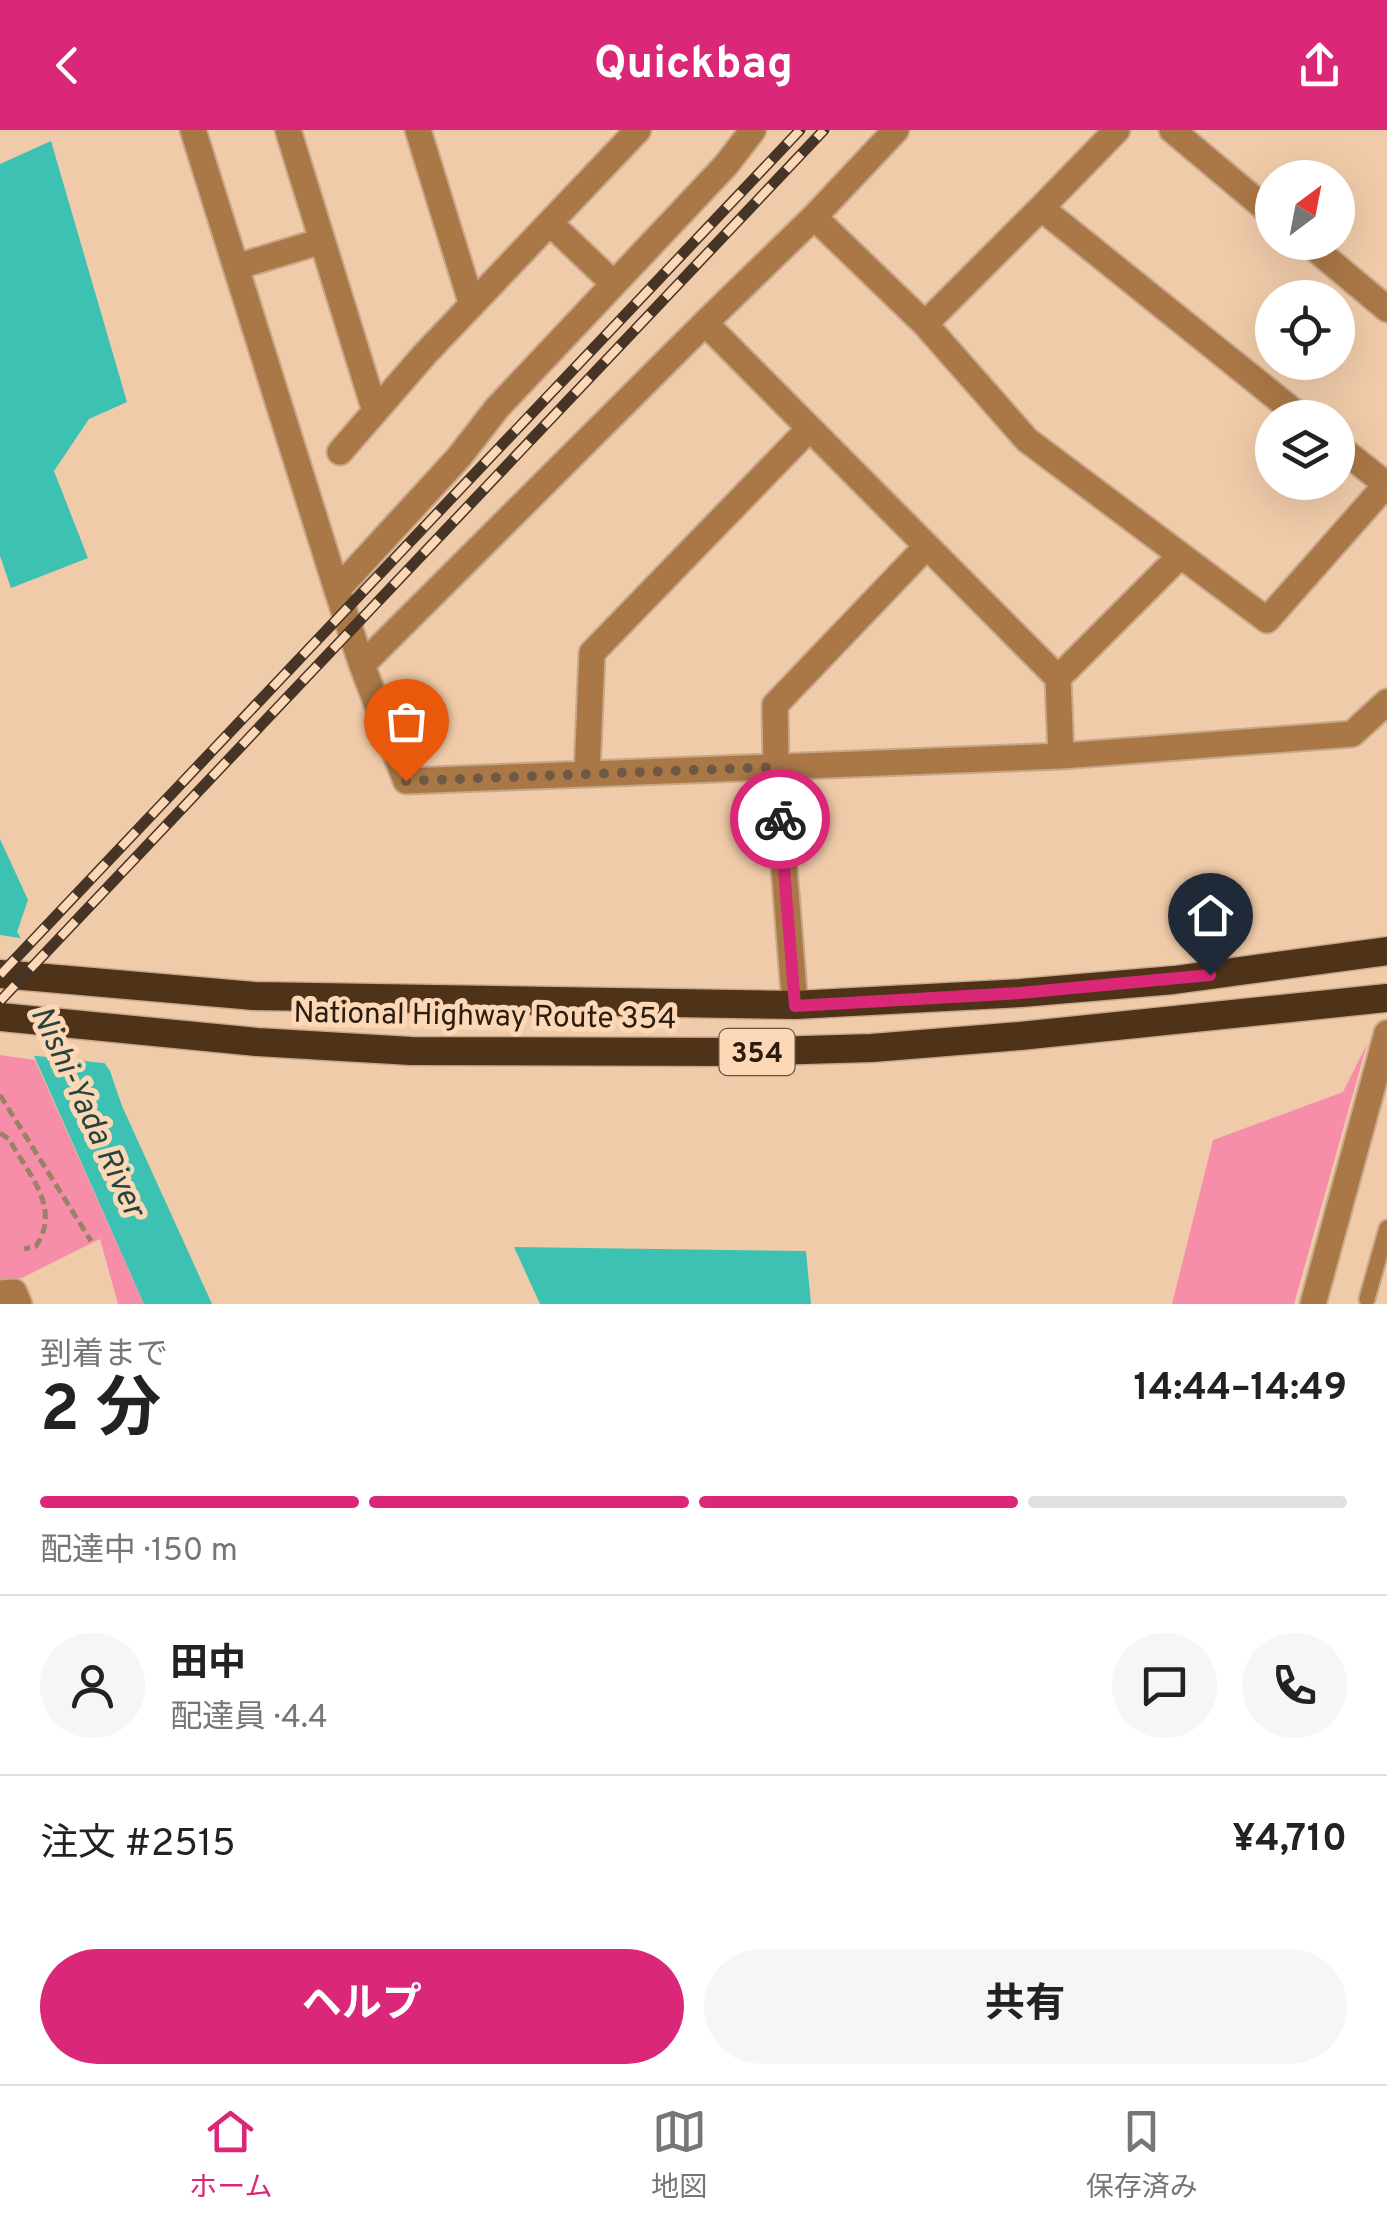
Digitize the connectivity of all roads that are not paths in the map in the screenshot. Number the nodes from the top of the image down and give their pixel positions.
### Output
1 (193, 130) edge
2 (288, 130) edge
3 (638, 130) edge
4 (753, 130) edge
5 (896, 130) edge
6 (1117, 130) edge
7 (1172, 130) edge
8 (422, 132) edge
9 (1255, 200) edge
10 (1041, 208) junction
11 (814, 217) junction
12 (550, 223) junction
13 (322, 240) junction
14 (1328, 260) edge
15 (236, 267) junction
16 (614, 284) junction
17 (472, 305) junction
18 (1387, 309) edge
19 (705, 323) junction
20 (925, 324) junction
21 (1280, 400) edge
22 (375, 411) junction
23 (808, 430) junction
24 (340, 452) dead end
25 (1355, 460) edge
26 (1387, 485) edge
27 (926, 546) junction
28 (1180, 556) junction
29 (337, 590) junction
30 (362, 665) junction
31 (1058, 678) junction
32 (1387, 702) edge
33 (1061, 756) junction
34 (776, 767) junction
35 (586, 774) junction
36 (1387, 951) edge
37 (0, 974) edge
38 (1387, 998) edge
39 (795, 1006) junction
40 (0, 1017) edge
41 (1387, 1033) edge
42 (1387, 1228) edge
43 (0, 1293) edge
44 (1367, 1300) dead end
45 (20, 1304) edge
46 (1313, 1304) edge

1 - 15 street
2 - 13 street
3 - 12 street
4 - 16 street
5 - 11 street
6 - 10 street
7 - 9 street
8 - 17 street
10 - 20 street
10 - 21 street
11 - 19 street
11 - 20 street
12 - 16 street
12 - 17 street
13 - 15 street
13 - 22 street
14 - 18 street
15 - 29 street
16 - 29 street
17 - 22 street
19 - 23 street
19 - 30 street
20 - 28 street
22 - 24 street
23 - 27 street
23 - 35 street
25 - 26 street
26 - 28 street
27 - 31 street
27 - 34 street
28 - 31 street
29 - 30 street
30 - 35 street
31 - 33 street
32 - 33 street
33 - 34 street
34 - 35 street
34 - 39 street
36 - 39 highway, National Highway Route 354 / 354
37 - 39 highway, National Highway Route 354 / 354
38 - 40 highway, National Highway Route 354 / 354
41 - 46 street
42 - 44 lane
43 - 45 street

